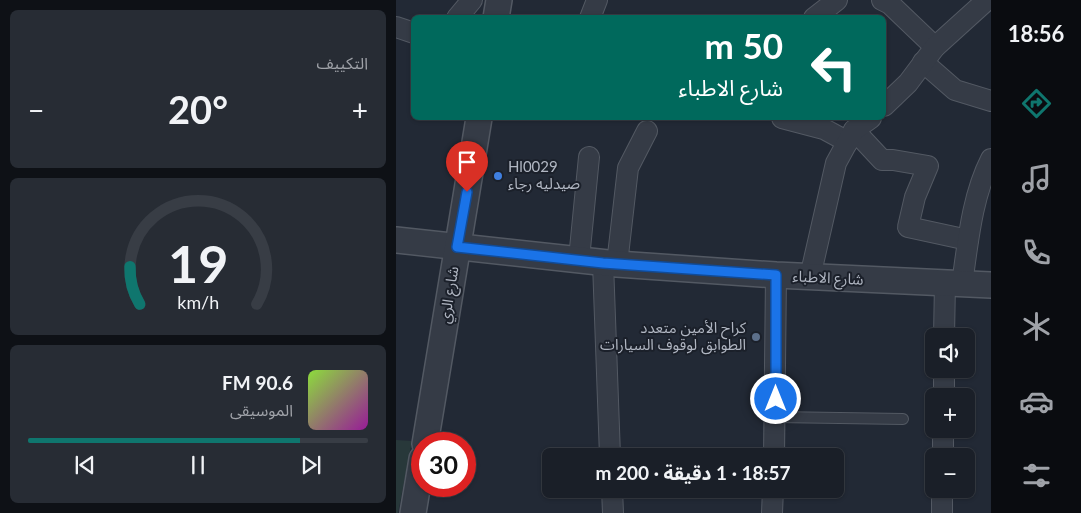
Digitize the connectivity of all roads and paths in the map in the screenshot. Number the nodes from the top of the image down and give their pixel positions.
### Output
1 (472, 0) edge
2 (499, 0) edge
3 (597, 0) edge
4 (882, 0) edge
5 (987, 0) edge
6 (460, 15) edge
7 (496, 15) edge
8 (591, 15) edge
9 (396, 27) edge
10 (411, 32) edge
11 (929, 55) junction
12 (991, 101) edge
13 (886, 104) edge
14 (480, 120) edge
15 (790, 120) edge
16 (869, 120) edge
17 (647, 131) dead end
18 (851, 136) junction
19 (589, 157) dead end
20 (991, 159) edge
21 (396, 240) edge
22 (968, 240) junction
23 (457, 247) junction
24 (600, 262) junction
25 (776, 275) junction
26 (810, 277) junction
27 (953, 283) junction
28 (991, 285) edge
29 (945, 328) edge
30 (776, 417) junction
31 (903, 419) dead end
32 (427, 432) edge
33 (610, 448) edge
34 (774, 448) edge
35 (416, 497) edge
36 (612, 498) edge
37 (773, 498) edge
38 (942, 498) edge
39 (414, 513) edge
40 (613, 513) edge
41 (772, 513) edge
42 (942, 513) edge

1 - 6 street
2 - 7 street
3 - 8 street
4 - 11 street
5 - 11 street
9 - 10 street
11 - 12 street
11 - 13 street
14 - 23 street, شارع الري
15 - 18 street
16 - 18 street
17 - 24 street
18 - 22 street
18 - 26 street
19 - 24 street
20 - 22 street
21 - 23 street, شارع الاطباء
22 - 27 street
23 - 24 street, شارع الاطباء
23 - 32 street, شارع الري
24 - 25 street, شارع الاطباء
24 - 33 street
25 - 26 street, شارع الاطباء
25 - 30 street
26 - 27 street, شارع الاطباء
27 - 28 street, شارع الاطباء
27 - 29 street
30 - 31 lane
30 - 34 street
35 - 39 street
36 - 40 street
37 - 41 street
38 - 42 street

